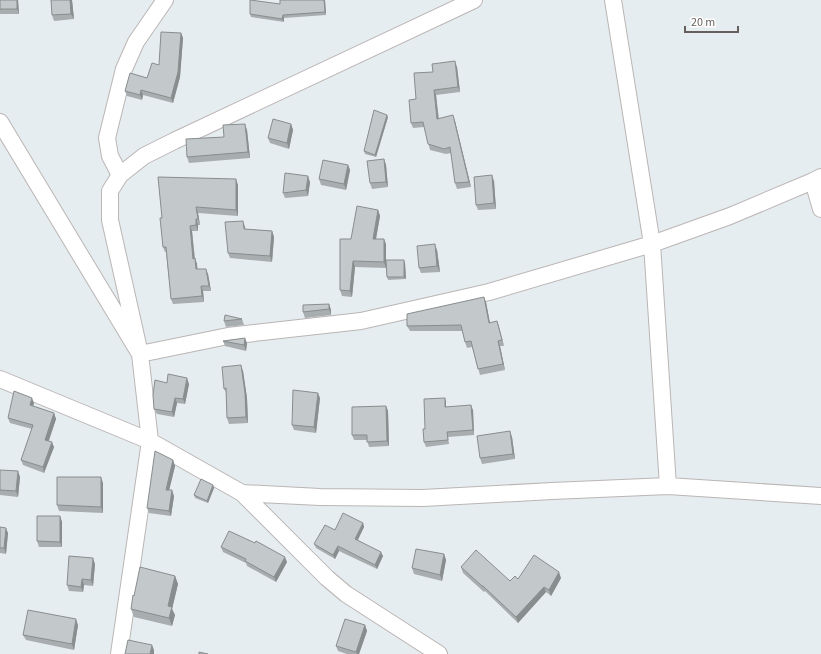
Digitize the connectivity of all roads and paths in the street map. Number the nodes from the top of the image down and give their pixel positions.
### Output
1 (166, 0) edge
2 (474, 0) edge
3 (613, 0) edge
4 (0, 122) edge
5 (120, 175) junction
6 (817, 179) edge
7 (821, 209) edge
8 (652, 244) junction
9 (140, 354) junction
10 (0, 379) edge
11 (150, 441) junction
12 (668, 486) junction
13 (242, 493) junction
14 (821, 496) edge
15 (436, 653) edge
16 (119, 654) edge

1 - 5 street
2 - 5 street
3 - 8 street
4 - 9 street
5 - 9 street
6 - 7 street
6 - 8 street
8 - 9 street
8 - 12 street
9 - 11 street
10 - 11 street
11 - 13 street
11 - 16 street
12 - 13 street
12 - 14 street
13 - 15 street

